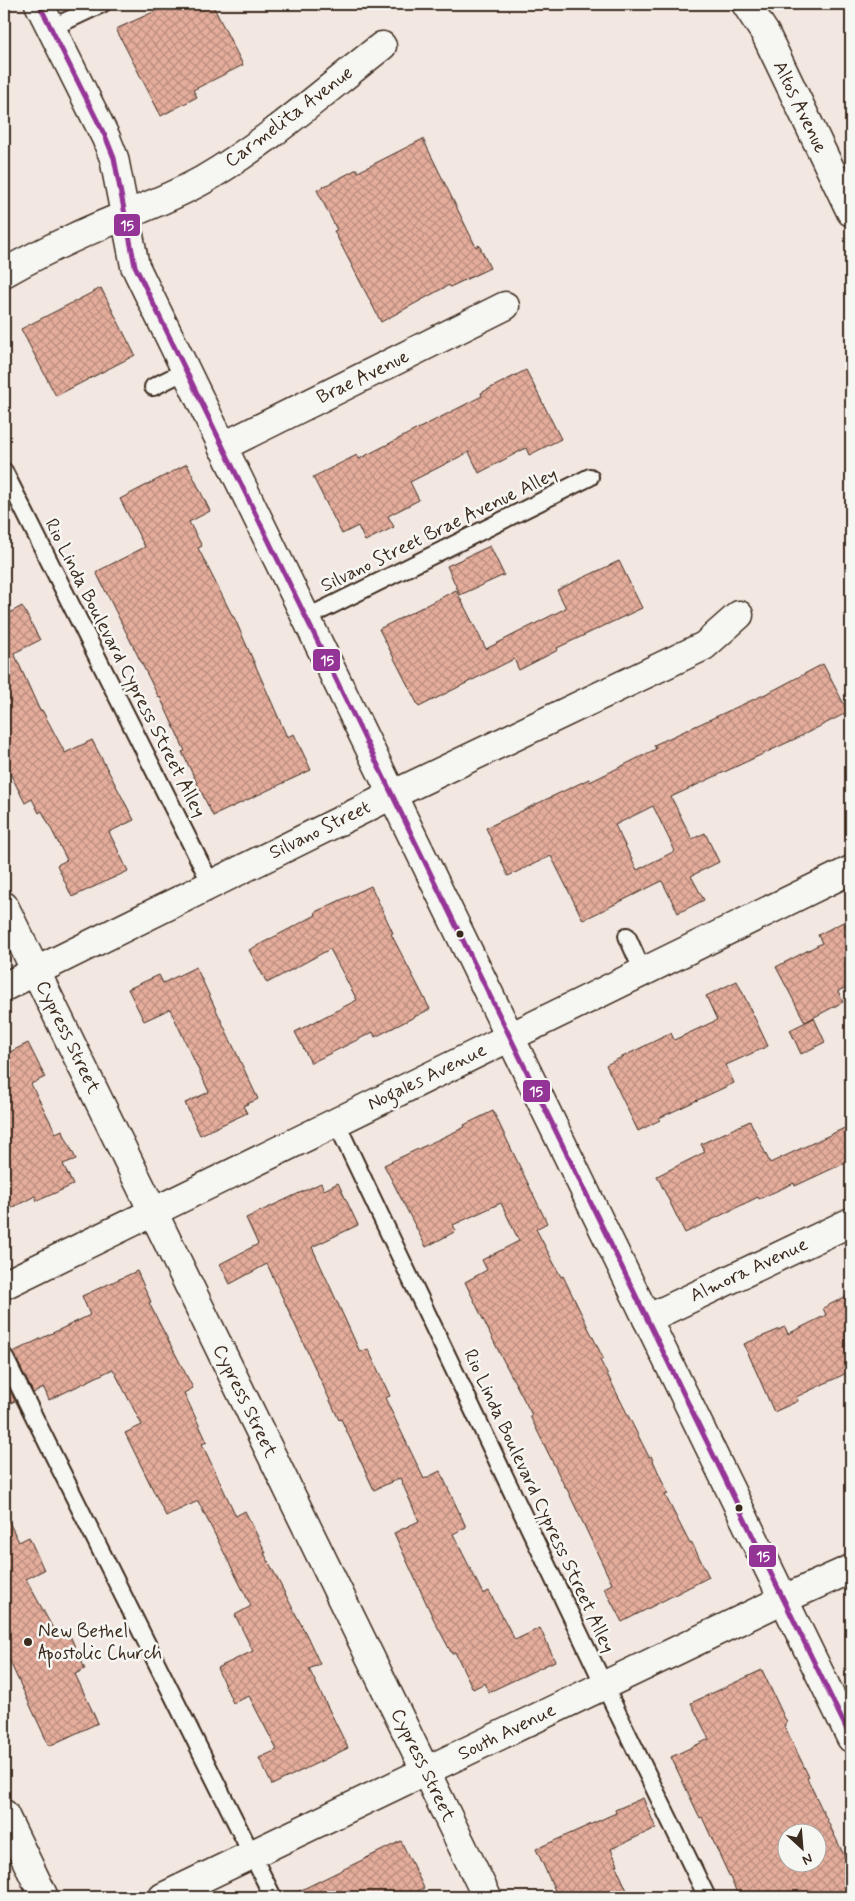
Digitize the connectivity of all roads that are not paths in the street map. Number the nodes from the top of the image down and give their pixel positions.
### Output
1 (39, 4) edge
2 (102, 4) edge
3 (750, 5) edge
4 (51, 28) junction
5 (382, 46) dead end
6 (851, 212) edge
7 (125, 216) junction
8 (4, 273) edge
9 (505, 306) dead end
10 (186, 371) junction
11 (153, 387) dead end
12 (222, 447) junction
13 (4, 471) edge
14 (590, 477) dead end
15 (739, 615) dead end
16 (306, 618) junction
17 (392, 795) junction
18 (851, 870) edge
19 (211, 884) junction
20 (4, 906) edge
21 (627, 936) dead end
22 (36, 971) junction
23 (643, 972) junction
24 (4, 986) edge
25 (510, 1037) junction
26 (336, 1122) junction
27 (153, 1212) junction
28 (851, 1222) edge
29 (4, 1285) edge
30 (647, 1319) junction
31 (4, 1356) edge
32 (851, 1569) edge
33 (784, 1599) junction
34 (604, 1685) junction
35 (851, 1738) edge
36 (425, 1771) junction
37 (4, 1814) edge
38 (252, 1855) junction
39 (44, 1897) edge
40 (163, 1897) edge
41 (272, 1897) edge
42 (487, 1897) edge
43 (707, 1897) edge

1 - 4 street
2 - 4 lane
3 - 6 street, Altos Avenue
4 - 7 street
5 - 7 street, Carmelita Avenue
7 - 8 street, Carmelita Avenue
7 - 10 street
9 - 12 street, Brae Avenue
10 - 11 lane
10 - 12 street
12 - 16 street
13 - 19 lane, Rio Linda Boulevard Cypress Street Alley
14 - 16 lane, Silvano Street Brae Avenue Alley
15 - 17 street, Silvano Street
16 - 17 street
17 - 19 street, Silvano Street
17 - 25 street
18 - 23 street, Nogales Avenue
19 - 22 street, Silvano Street
20 - 22 street, Cypress Street
21 - 23 lane
22 - 24 street, Silvano Street
22 - 27 street, Cypress Street
23 - 25 street, Nogales Avenue
25 - 26 street, Nogales Avenue
25 - 30 street
26 - 27 street, Nogales Avenue
26 - 34 lane, Rio Linda Boulevard Cypress Street Alley
27 - 29 street, Nogales Avenue
27 - 36 street, Cypress Street
28 - 30 street, Almora Avenue
30 - 33 street
31 - 38 lane
32 - 33 street, South Avenue
33 - 34 street, South Avenue
33 - 35 street
34 - 36 street, South Avenue
34 - 43 lane, Rio Linda Boulevard Cypress Street Alley
36 - 38 street, South Avenue
36 - 42 street, Cypress Street
37 - 39 street
38 - 40 street, South Avenue
38 - 41 lane

